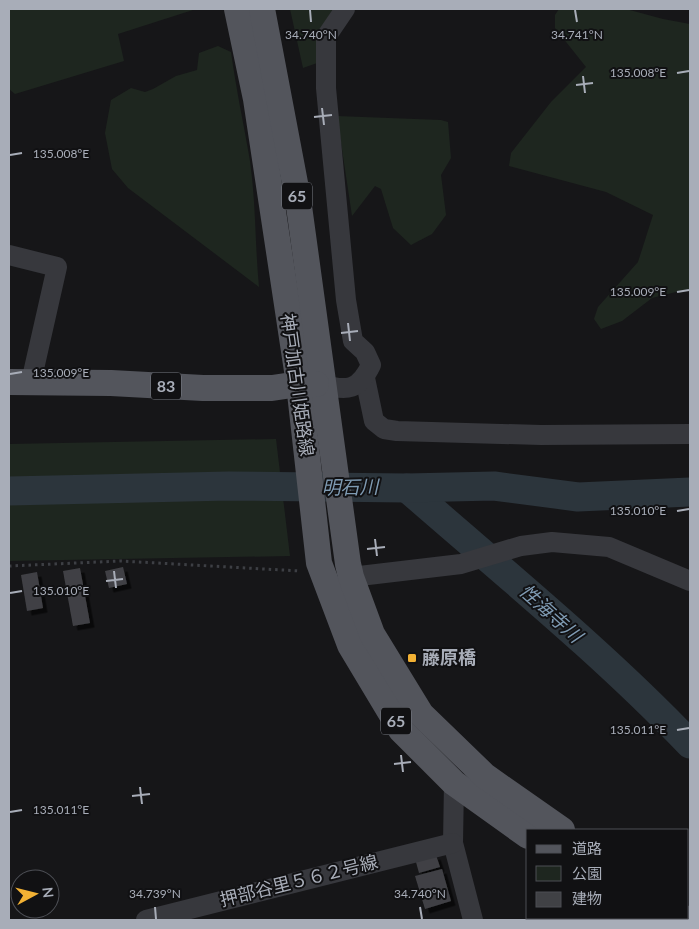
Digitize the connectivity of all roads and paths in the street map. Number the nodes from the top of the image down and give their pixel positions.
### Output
1 (237, 9) edge
2 (262, 9) edge
3 (345, 9) edge
4 (9, 255) edge
5 (365, 378) junction
6 (20, 382) edge
7 (310, 384) junction
8 (317, 434) junction
9 (690, 434) edge
10 (9, 566) edge
11 (322, 570) junction
12 (350, 571) junction
13 (690, 581) edge
14 (454, 783) junction
15 (561, 829) edge
16 (526, 835) edge
17 (453, 843) junction
18 (146, 920) edge
19 (473, 920) edge

1 - 7 main road, 神戸加古川姫路線 / 65
2 - 7 main road, 神戸加古川姫路線 / 65
3 - 5 street
4 - 6 street
5 - 7 street, 神戸加古川姫路線
5 - 9 street
6 - 7 main road, 83
7 - 8 main road, 神戸加古川姫路線 / 65
8 - 11 main road, 神戸加古川姫路線 / 65
8 - 12 main road, 神戸加古川姫路線 / 65
10 - 11 path
11 - 14 main road, 神戸加古川姫路線 / 65
12 - 13 street
12 - 15 main road, 神戸加古川姫路線 / 65
14 - 16 main road, 神戸加古川姫路線 / 65
14 - 17 street
17 - 18 street, 押部谷里５６２号線
17 - 19 street

